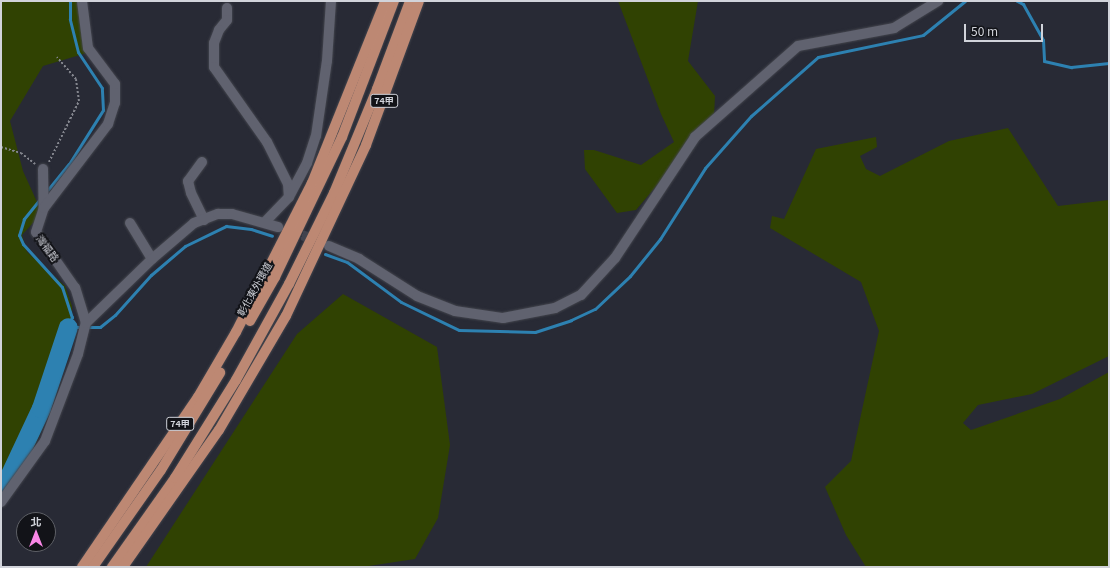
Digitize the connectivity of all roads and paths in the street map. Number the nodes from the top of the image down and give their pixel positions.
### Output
1 (82, 1) edge
2 (331, 1) edge
3 (385, 1) edge
4 (394, 1) edge
5 (410, 1) edge
6 (419, 1) edge
7 (938, 1) edge
8 (228, 8) dead end
9 (57, 57) dead end
10 (1, 147) edge
11 (202, 162) dead end
12 (43, 169) junction
13 (290, 197) junction
14 (44, 208) junction
15 (204, 220) junction
16 (265, 222) junction
17 (130, 223) dead end
18 (278, 227) tunnel mouth
19 (329, 246) tunnel mouth
20 (152, 259) junction
21 (86, 323) junction
22 (1, 502) edge
23 (82, 567) edge
24 (93, 567) edge
25 (112, 567) edge
26 (123, 567) edge

1 - 14 street, 灣福路
2 - 13 street
3 - 23 main road, 74甲
4 - 24 main road, 彰化東外環道 / 74甲
5 - 25 main road, 74甲
6 - 26 main road, 74甲
7 - 19 street
8 - 13 street
9 - 12 path
10 - 12 path
11 - 15 street
12 - 14 street
13 - 16 street
14 - 21 street, 灣福路
15 - 16 street
15 - 20 street
16 - 18 street
17 - 20 street
20 - 21 street
21 - 22 street

